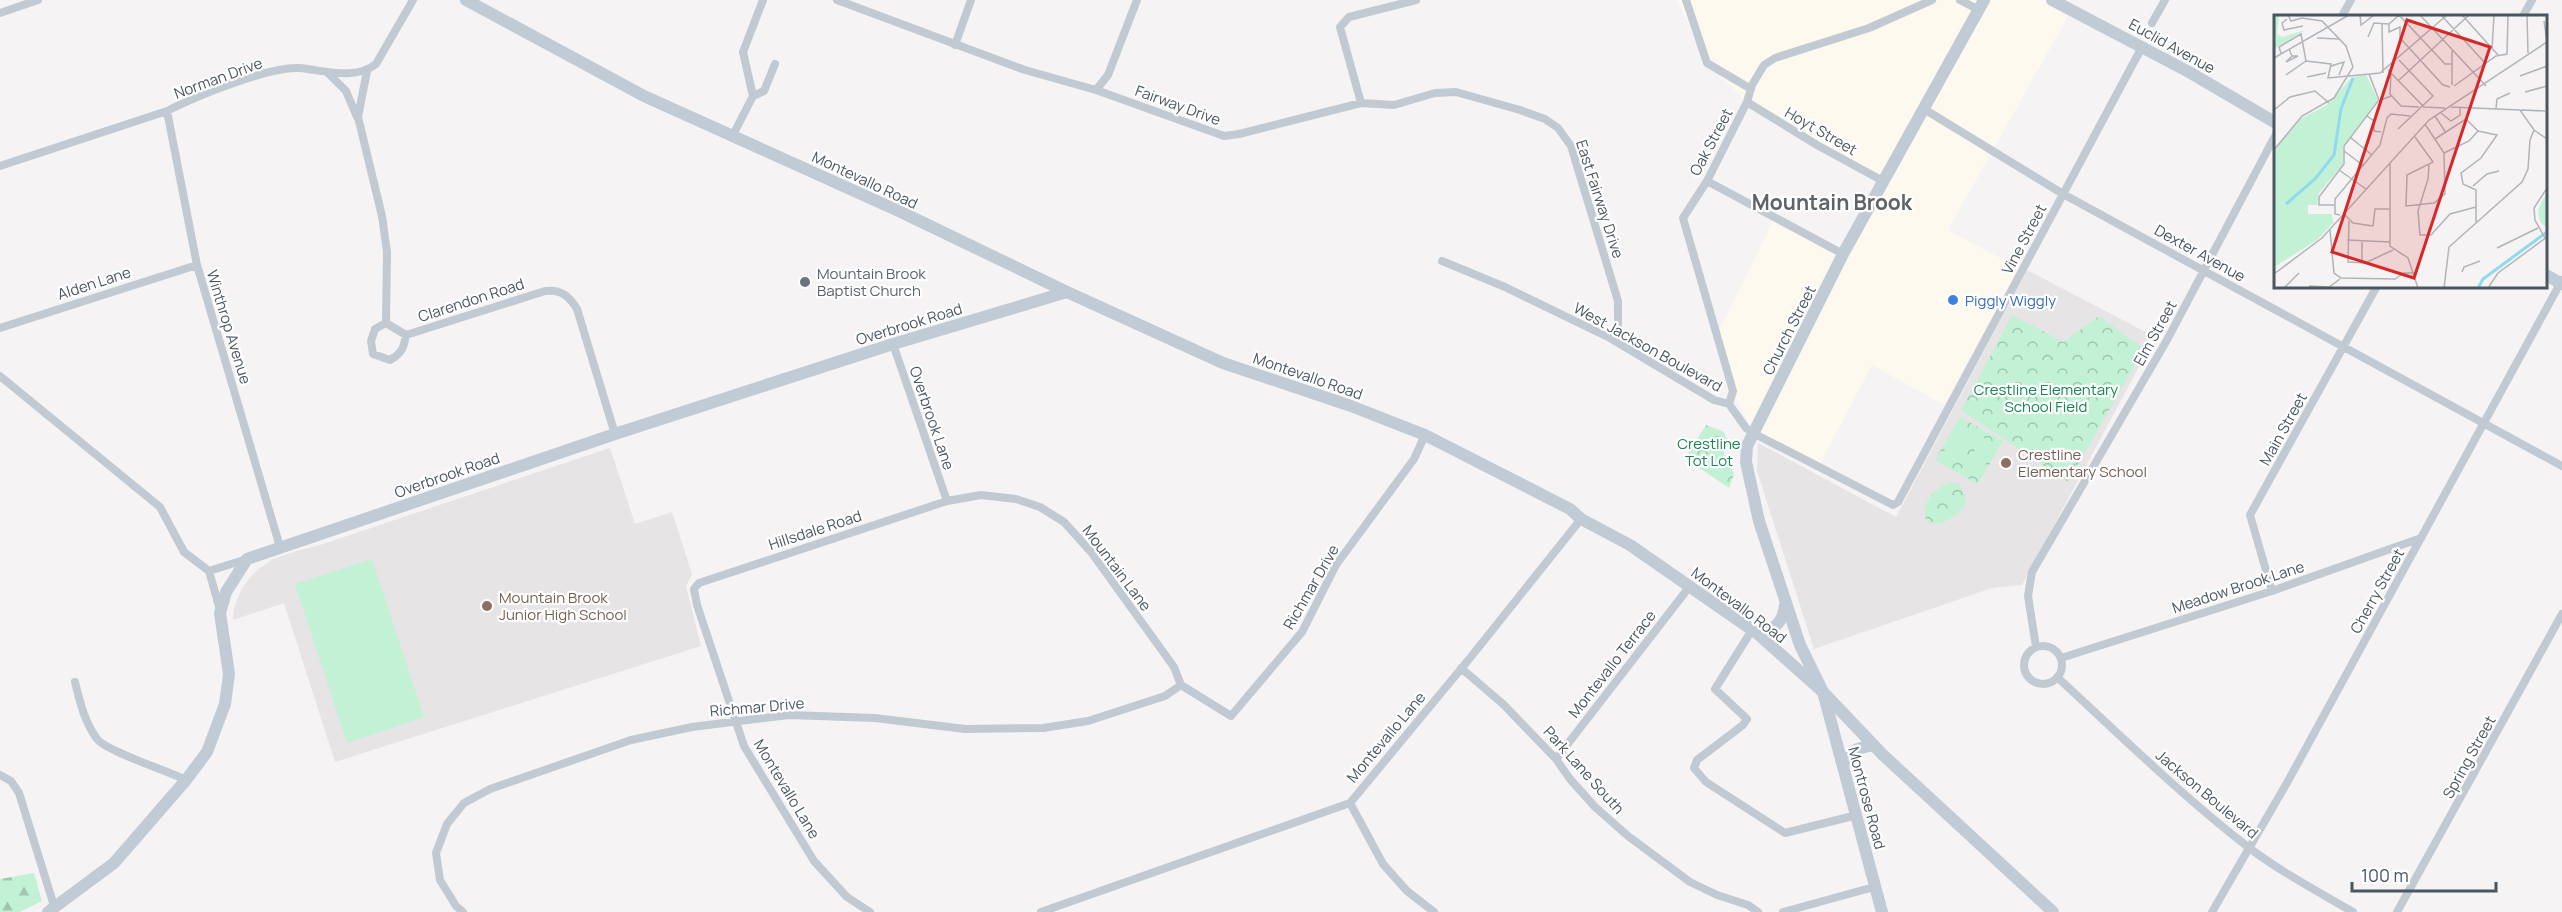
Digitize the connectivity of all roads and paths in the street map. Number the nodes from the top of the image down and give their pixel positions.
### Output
1 (38, 0) edge
2 (413, 0) edge
3 (466, 0) edge
4 (763, 0) edge
5 (837, 0) edge
6 (971, 0) edge
7 (1137, 0) edge
8 (1416, 0) edge
9 (1686, 0) edge
10 (1932, 0) edge
11 (1960, 0) edge
12 (2052, 0) edge
13 (2165, 0) edge
14 (2351, 0) edge
15 (2532, 0) edge
16 (1982, 5) edge
17 (0, 13) edge
18 (2343, 15) edge
19 (2524, 15) edge
20 (2152, 23) dead end
21 (955, 45) junction
22 (2142, 47) junction
23 (775, 64) dead end
24 (368, 71) junction
25 (328, 73) junction
26 (1751, 89) junction
27 (1096, 90) junction
28 (753, 96) junction
29 (1748, 102) junction
30 (1361, 103) junction
31 (1924, 109) junction
32 (166, 111) junction
33 (358, 117) junction
34 (2274, 122) edge
35 (733, 135) junction
36 (2274, 138) edge
37 (0, 166) edge
38 (1707, 181) junction
39 (1882, 181) junction
40 (2063, 194) junction
41 (1844, 254) junction
42 (1442, 261) dead end
43 (197, 265) junction
44 (2205, 271) junction
45 (2547, 275) edge
46 (2561, 282) edge
47 (2376, 288) edge
48 (1067, 292) junction
49 (386, 323) junction
50 (0, 328) edge
51 (406, 335) junction
52 (1610, 338) junction
53 (893, 344) junction
54 (2344, 347) junction
55 (0, 376) edge
56 (1729, 405) junction
57 (2484, 424) junction
58 (1753, 433) junction
59 (615, 434) junction
60 (1425, 435) junction
61 (2562, 466) edge
62 (947, 501) junction
63 (1893, 505) joint
64 (1581, 519) junction
65 (2421, 538) junction
66 (280, 547) junction
67 (246, 559) junction
68 (209, 571) junction
69 (1690, 586) junction
70 (694, 589) joint
71 (2272, 591) junction
72 (1785, 599) junction
73 (220, 613) junction
74 (2562, 614) edge
75 (1755, 632) junction
76 (2036, 647) junction
77 (2061, 658) junction
78 (1461, 668) junction
79 (2057, 677) junction
80 (75, 682) dead end
81 (1181, 685) junction
82 (1823, 692) junction
83 (734, 721) junction
84 (1874, 745) junction
85 (1556, 759) junction
86 (1843, 764) junction
87 (0, 775) edge
88 (186, 780) junction
89 (1350, 803) junction
90 (1857, 815) junction
91 (2248, 847) junction
92 (1874, 887) junction
93 (51, 910) edge
94 (463, 912) edge
95 (870, 912) edge
96 (1041, 912) edge
97 (1434, 912) edge
98 (1758, 912) edge
99 (1783, 912) edge
100 (1882, 912) edge
101 (2053, 912) edge
102 (2212, 912) edge
103 (2353, 912) edge
104 (2397, 912) edge

1 - 17 street
2 - 24 street
3 - 35 street, Montevallo Road
4 - 28 street
5 - 21 street, Fairway Drive
6 - 21 street
7 - 27 street
8 - 30 street
9 - 26 street
10 - 26 street, Oak Street
11 - 16 street
12 - 22 street, Euclid Avenue
13 - 20 street
14 - 18 street
15 - 19 street
16 - 31 street, Church Street
21 - 27 street, Fairway Drive
22 - 34 street, Euclid Avenue
22 - 40 street, Vine Street
23 - 28 street
24 - 25 street, Norman Drive
24 - 33 street
25 - 32 street, Norman Drive
25 - 33 street
26 - 29 street, Oak Street
27 - 30 street, Fairway Drive
28 - 35 street
29 - 38 street, Oak Street
29 - 39 street, Hoyt Street
30 - 52 street, East Fairway Drive
31 - 39 street, Church Street
31 - 40 street, Dexter Avenue
32 - 37 street, Norman Drive
32 - 43 street, Winthrop Avenue
33 - 49 street
35 - 48 street, Montevallo Road
36 - 44 street, Elm Street
38 - 41 street
38 - 56 street, Oak Street
39 - 41 street, Church Street
40 - 44 street, Dexter Avenue
40 - 63 street, Vine Street
41 - 58 street, Church Street
42 - 52 street, West Jackson Boulevard
43 - 50 street, Alden Lane
43 - 66 street, Winthrop Avenue
44 - 54 street, Dexter Avenue
44 - 76 street, Elm Street
45 - 46 street
46 - 57 street, Cherry Street
47 - 54 street, Main Street
48 - 53 street, Overbrook Road
48 - 60 street, Montevallo Road
49 - 51 street, Clarendon Road
49 - 51 street
51 - 59 street, Clarendon Road
52 - 56 street, West Jackson Boulevard
53 - 59 street, Overbrook Road
53 - 62 street, Overbrook Lane
54 - 57 street, Dexter Avenue
54 - 71 street, Main Street
55 - 68 street
56 - 58 street, West Jackson Boulevard
57 - 61 street, Dexter Avenue
57 - 65 street, Cherry Street
58 - 63 street, West Jackson Boulevard
58 - 72 street, Church Street
59 - 66 street, Overbrook Road
60 - 64 street, Montevallo Road
60 - 81 street, Richmar Drive
62 - 70 street, Hillsdale Road
62 - 81 street, Mountain Lane
64 - 69 street, Montevallo Road
64 - 78 street, Montevallo Lane
65 - 71 street, Meadow Brook Lane
65 - 91 street, Cherry Street
66 - 67 street, Overbrook Road
67 - 68 street
67 - 73 street
68 - 73 street
69 - 75 street, Montevallo Road
69 - 85 street, Montevallo Terrace
70 - 83 street, Montevallo Lane
71 - 77 street, Meadow Brook Lane
72 - 75 street
72 - 82 street, Church Street
73 - 88 street
74 - 104 street, Spring Street
75 - 82 street, Montevallo Road
75 - 90 street
76 - 77 street
76 - 79 street
77 - 79 street
78 - 85 street, Park Lane South
78 - 89 street, Montevallo Lane
79 - 91 street, Jackson Boulevard
80 - 88 street
81 - 83 street, Richmar Drive
82 - 84 street, Montevallo Road
82 - 86 street, Montrose Road
83 - 94 street, Richmar Drive
83 - 95 street, Montevallo Lane
84 - 86 street
84 - 101 street, Montevallo Road
85 - 98 street, Park Lane South
86 - 90 street, Montrose Road
87 - 93 street
88 - 93 street
89 - 96 street, Montevallo Lane
89 - 97 street
90 - 92 street, Montrose Road
91 - 102 street, Cherry Street
91 - 103 street, Jackson Boulevard
92 - 99 street
92 - 100 street, Montrose Road

